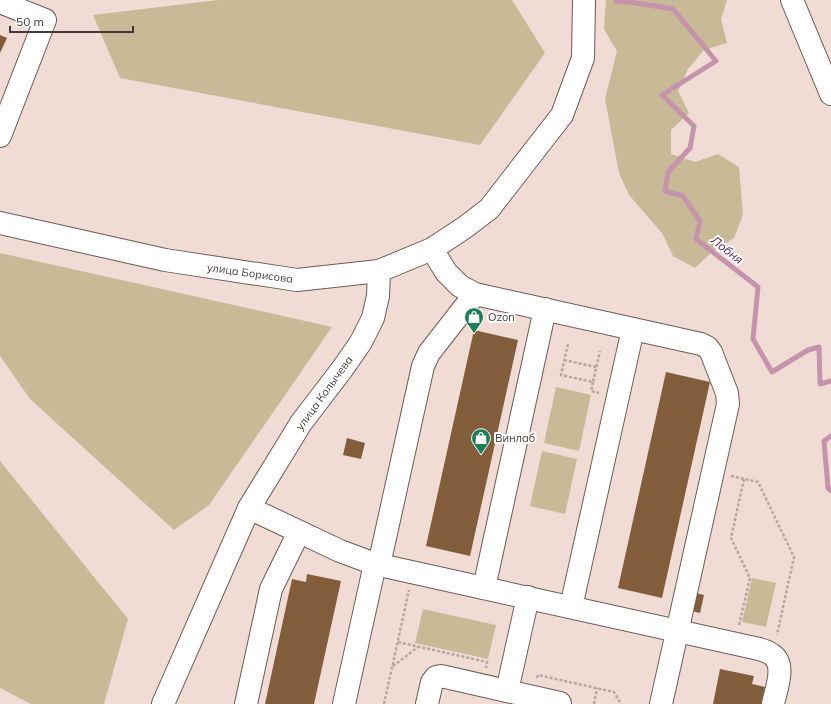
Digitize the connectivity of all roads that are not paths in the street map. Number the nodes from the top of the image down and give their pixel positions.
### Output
1 (584, 0) edge
2 (792, 0) edge
3 (0, 2) edge
4 (831, 94) edge
5 (2, 125) edge
6 (0, 223) edge
7 (432, 249) junction
8 (379, 271) junction
9 (475, 294) junction
10 (545, 309) junction
11 (633, 329) junction
12 (249, 508) junction
13 (299, 532) junction
14 (377, 564) junction
15 (484, 588) junction
16 (528, 597) junction
17 (571, 607) junction
18 (677, 630) junction
19 (507, 691) junction
20 (163, 704) edge
21 (246, 704) edge
22 (344, 704) edge
23 (428, 704) edge
24 (560, 704) edge
25 (661, 704) edge
26 (773, 704) edge

1 - 7 street, улица Борисова
2 - 4 street
3 - 5 street
6 - 8 street, улица Борисова
7 - 8 street, улица Борисова
7 - 9 street
8 - 12 street, улица Колычева
9 - 10 street
9 - 14 street
10 - 11 street
10 - 15 street
11 - 17 street
11 - 18 street
12 - 13 street
12 - 20 street, улица Колычева
13 - 14 street
13 - 21 street
14 - 15 street
14 - 22 street
15 - 16 street
16 - 17 street
16 - 19 street
17 - 18 street
18 - 25 street
18 - 26 street
19 - 23 street
19 - 24 street

